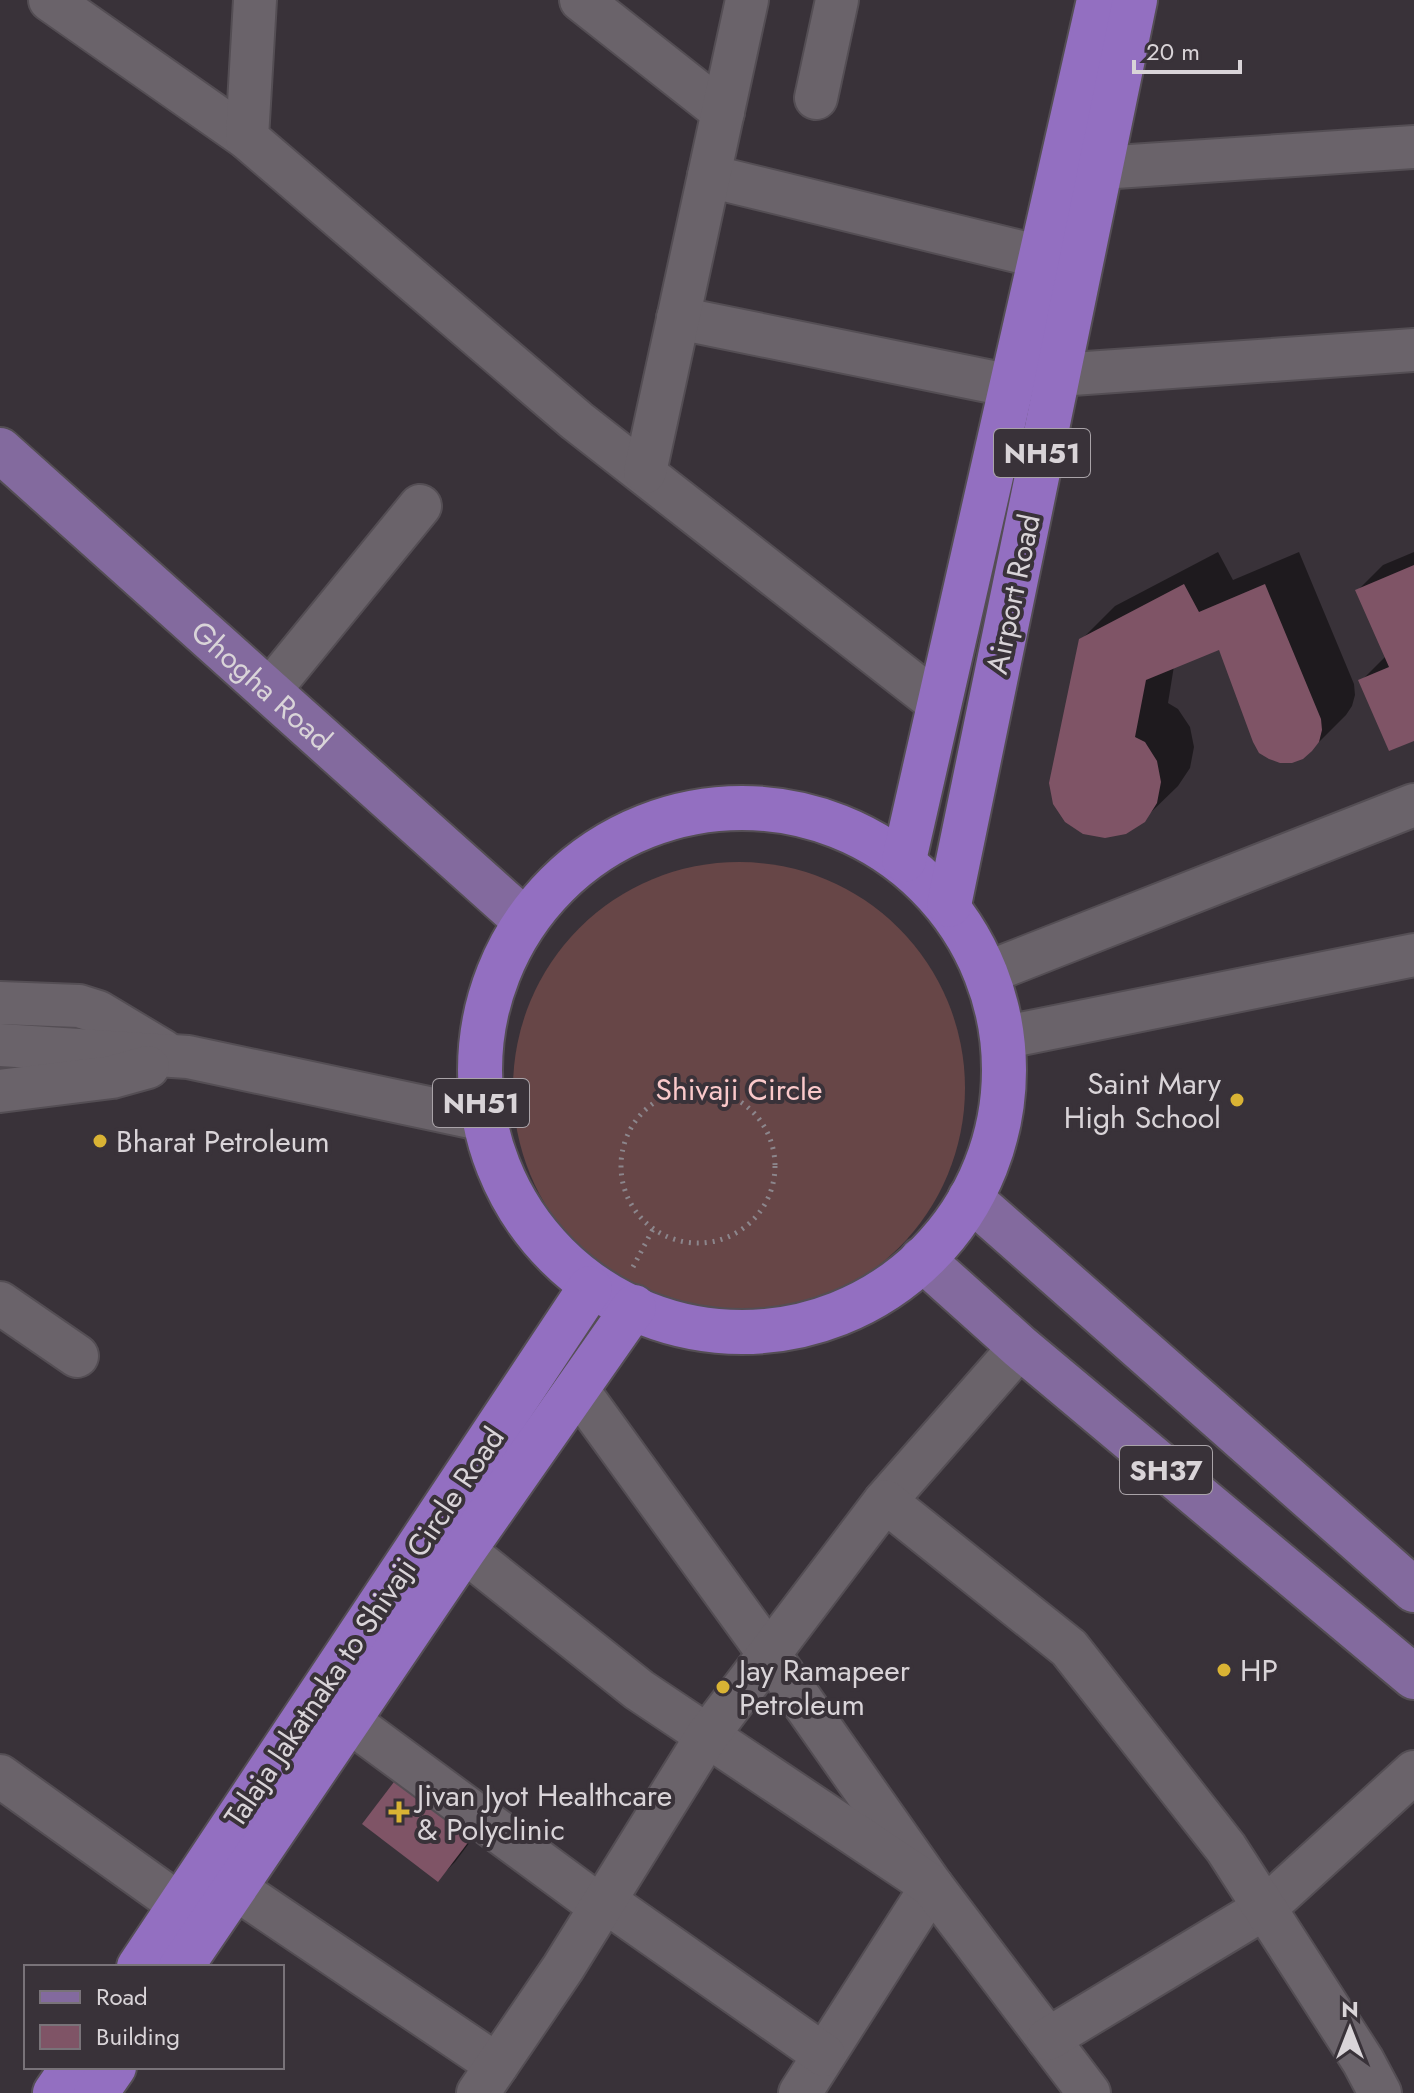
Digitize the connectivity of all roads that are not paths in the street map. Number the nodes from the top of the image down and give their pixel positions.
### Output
1 (50, 0) edge
2 (255, 0) edge
3 (747, 0) edge
4 (837, 0) edge
5 (1099, 0) edge
6 (1135, 0) edge
7 (597, 6) edge
8 (816, 98) dead end
9 (723, 112) junction
10 (247, 138) junction
11 (1414, 147) edge
12 (1101, 168) junction
13 (709, 176) junction
14 (1041, 257) junction
15 (678, 318) junction
16 (1414, 350) edge
17 (1058, 375) junction
18 (1012, 386) junction
19 (1002, 429) junction
20 (1045, 437) junction
21 (0, 450) edge
22 (645, 472) junction
23 (420, 506) dead end
24 (269, 691) junction
25 (939, 704) junction
26 (1414, 805) edge
27 (904, 860) junction
28 (949, 905) junction
29 (523, 919) junction
30 (1414, 955) edge
31 (989, 972) junction
32 (0, 1003) edge
33 (1006, 1037) junction
34 (0, 1045) edge
35 (180, 1056) junction
36 (0, 1091) edge
37 (480, 1119) junction
38 (970, 1198) junction
39 (922, 1259) junction
40 (613, 1298) junction
41 (0, 1303) edge
42 (1020, 1347) junction
43 (77, 1356) dead end
44 (577, 1389) junction
45 (885, 1501) junction
46 (448, 1538) junction
47 (1414, 1590) edge
48 (769, 1654) junction
49 (1414, 1677) edge
50 (349, 1721) junction
51 (707, 1736) junction
52 (1414, 1772) edge
53 (0, 1776) edge
54 (932, 1886) junction
55 (235, 1888) junction
56 (603, 1904) junction
57 (180, 1905) junction
58 (1265, 1908) junction
59 (140, 1965) edge
60 (182, 1965) edge
61 (824, 2055) junction
62 (72, 2069) edge
63 (113, 2069) edge
64 (1065, 2073) edge
65 (486, 2085) edge
66 (55, 2093) edge
67 (96, 2093) edge
68 (800, 2093) edge
69 (1380, 2093) edge

1 - 10 street
2 - 10 street
3 - 9 street
4 - 8 street
5 - 14 highway, Airport Road / NH51
6 - 12 highway, Airport Road / NH51
7 - 9 street
9 - 13 street
10 - 22 street
11 - 12 street
12 - 17 highway, Airport Road / NH51
13 - 14 street
13 - 15 street
14 - 18 highway, Airport Road / NH51
15 - 18 street
15 - 22 street
16 - 17 street
17 - 20 highway, Airport Road / NH51
18 - 19 highway, Airport Road / NH51
19 - 20 highway
19 - 25 highway, Airport Road / NH51
20 - 28 highway, Airport Road / NH51
21 - 24 main road, Ghogha Road
22 - 25 street
23 - 24 street
24 - 29 main road, Ghogha Road
25 - 27 highway, Airport Road / NH51
26 - 31 street
27 - 28 highway, NH51
27 - 29 highway, NH51
28 - 31 highway, NH51
29 - 37 highway, NH51
30 - 33 street
31 - 33 highway, NH51
32 - 35 street
33 - 38 highway, NH51
34 - 35 street
35 - 36 street
35 - 37 street
37 - 40 highway, NH51
38 - 39 highway, NH51
38 - 47 main road, SH37
39 - 40 highway, NH51
39 - 42 main road, SH37
40 - 44 highway, Talaja Jakatnaka to Shivaji Circle Road
40 - 46 highway, Talaja Jakatnaka to Shivaji Circle Road
41 - 43 street
42 - 45 street
42 - 49 main road, SH37
44 - 46 highway, Talaja Jakatnaka to Shivaji Circle Road
44 - 48 street
45 - 48 street
45 - 58 street
46 - 50 highway, Talaja Jakatnaka to Shivaji Circle Road
46 - 51 street
46 - 57 highway, Talaja Jakatnaka to Shivaji Circle Road
48 - 51 street
48 - 54 street
50 - 55 highway, Talaja Jakatnaka to Shivaji Circle Road
50 - 56 street
51 - 54 street
51 - 56 street
52 - 58 street
53 - 57 street
54 - 61 street
54 - 64 street
55 - 60 highway, Talaja Jakatnaka to Shivaji Circle Road
55 - 65 street
56 - 61 street
56 - 65 street
57 - 59 highway, Talaja Jakatnaka to Shivaji Circle Road
58 - 64 street
58 - 69 street
61 - 68 street
62 - 66 highway
63 - 67 highway

